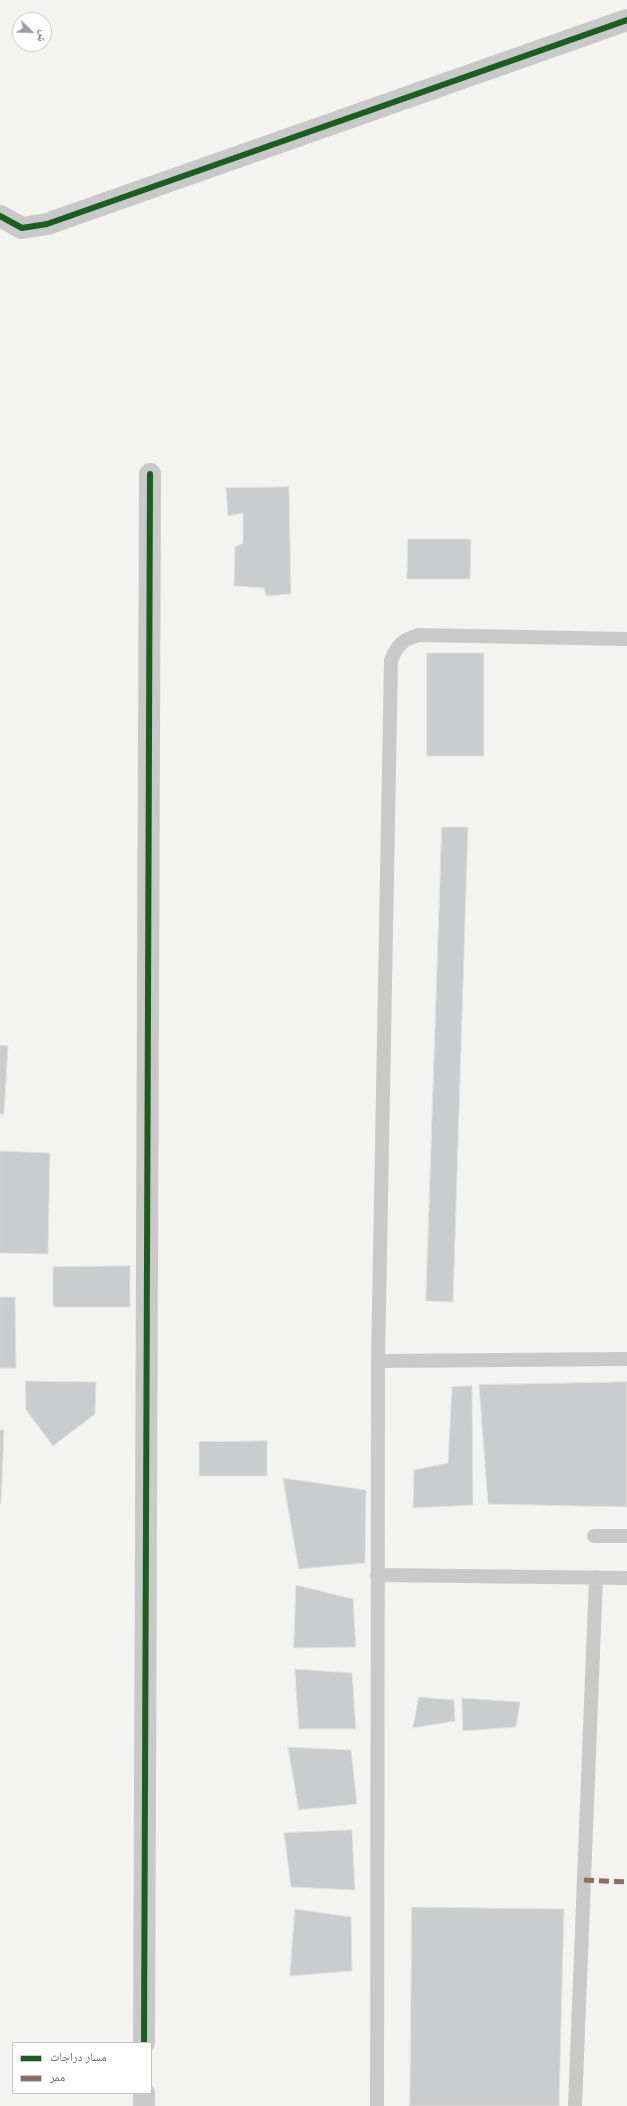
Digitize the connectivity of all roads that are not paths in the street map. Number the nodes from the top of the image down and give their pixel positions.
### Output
1 (627, 20) edge
2 (0, 216) edge
3 (22, 228) junction
4 (0, 235) edge
5 (150, 474) dead end
6 (627, 639) edge
7 (627, 1359) edge
8 (378, 1361) junction
9 (594, 1536) dead end
10 (627, 1536) edge
11 (377, 1575) junction
12 (596, 1577) junction
13 (627, 1578) edge
14 (144, 2042) edge
15 (144, 2094) edge
16 (144, 2106) edge
17 (377, 2106) edge
18 (575, 2106) edge

1 - 3 street
2 - 3 street
3 - 4 street
5 - 14 street
6 - 8 lane
7 - 8 lane
8 - 11 lane
9 - 10 lane
11 - 12 lane
11 - 17 lane
12 - 13 lane
12 - 18 lane
15 - 16 street

